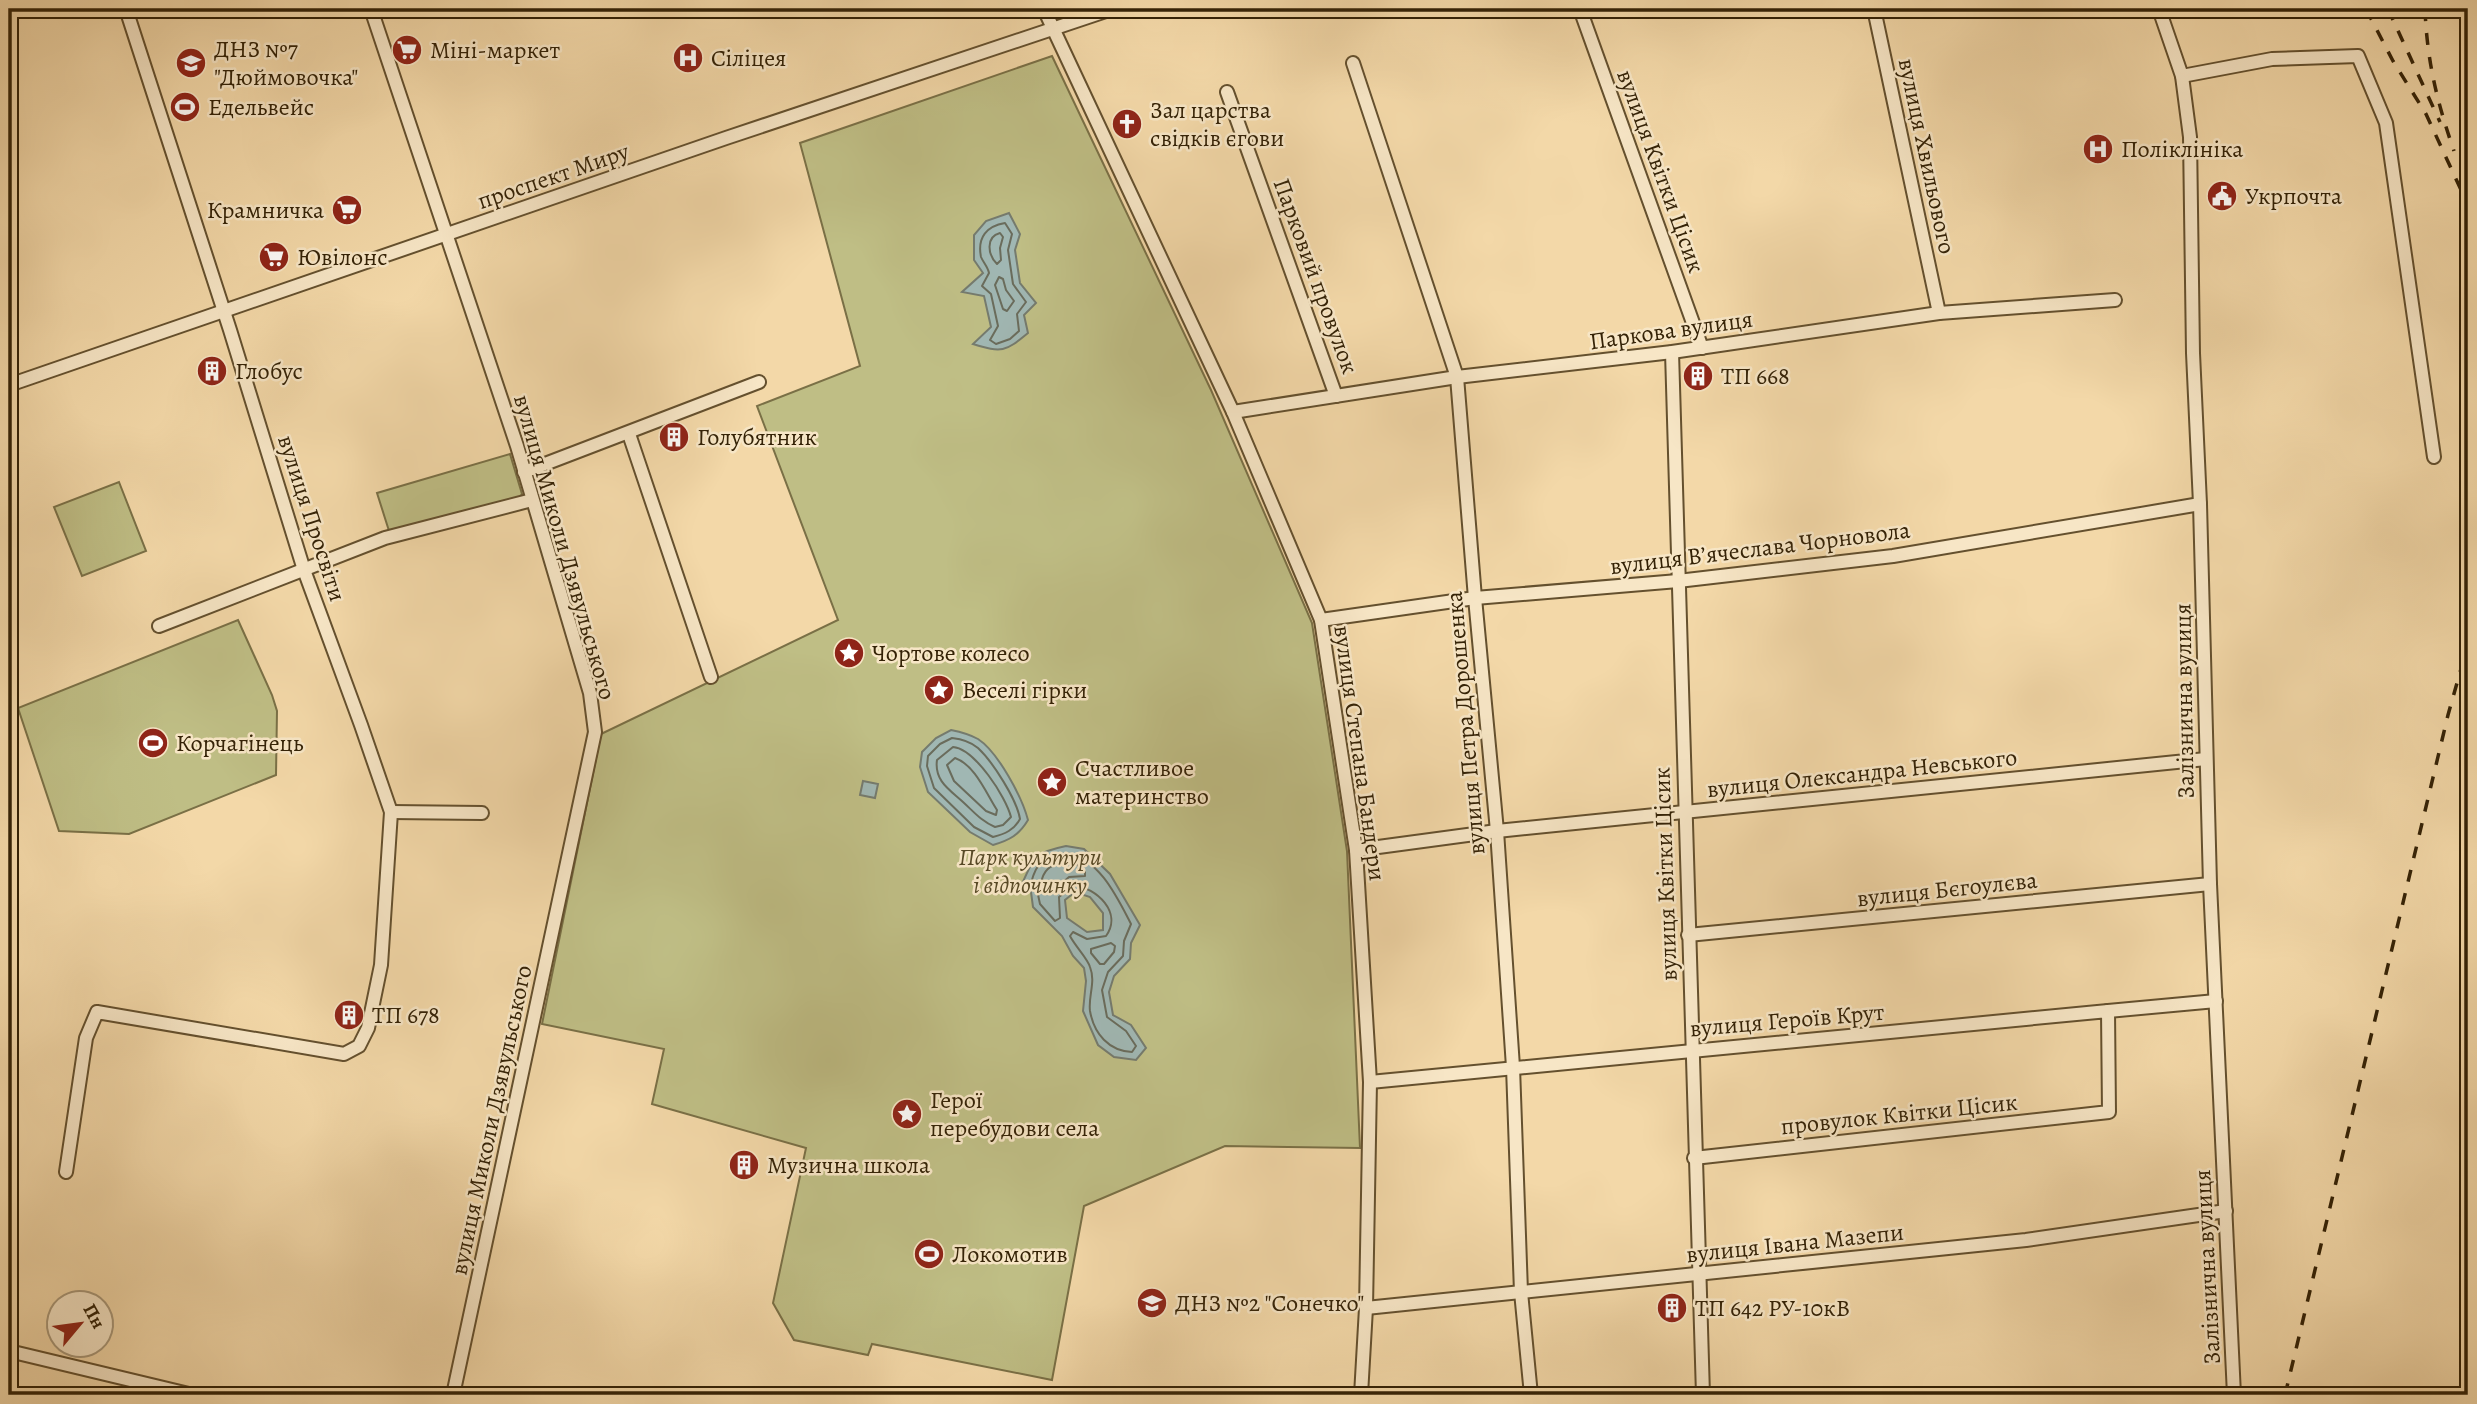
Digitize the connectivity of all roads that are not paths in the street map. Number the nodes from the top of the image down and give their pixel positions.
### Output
1 (126, 9) edge
2 (371, 9) edge
3 (1044, 9) edge
4 (1112, 9) edge
5 (1580, 9) edge
6 (1874, 9) edge
7 (2159, 9) edge
8 (1053, 29) junction
9 (1353, 63) dead end
10 (2182, 76) junction
11 (1227, 92) dead end
12 (445, 235) junction
13 (2115, 300) dead end
14 (224, 311) junction
15 (1939, 313) junction
16 (1702, 348) junction
17 (1672, 352) junction
18 (1457, 377) junction
19 (760, 382) dead end
20 (9, 385) edge
21 (1336, 396) junction
22 (1233, 412) junction
23 (629, 434) junction
24 (2434, 457) dead end
25 (524, 472) junction
26 (532, 500) junction
27 (2200, 504) junction
28 (304, 570) junction
29 (1678, 581) junction
30 (1475, 598) junction
31 (1321, 620) junction
32 (159, 626) dead end
33 (711, 677) dead end
34 (2206, 759) junction
35 (391, 812) junction
36 (482, 813) dead end
37 (1685, 813) junction
38 (1497, 831) junction
39 (1356, 850) junction
40 (2210, 884) junction
41 (1688, 935) junction
42 (2216, 1001) junction
43 (2108, 1011) junction
44 (1691, 1050) junction
45 (1513, 1067) junction
46 (1370, 1083) junction
47 (1694, 1158) junction
48 (65, 1172) dead end
49 (2226, 1211) junction
50 (1699, 1275) junction
51 (1521, 1292) junction
52 (1366, 1308) junction
53 (9, 1351) edge
54 (192, 1395) edge
55 (453, 1395) edge
56 (1361, 1395) edge
57 (1531, 1395) edge
58 (1703, 1395) edge
59 (2234, 1395) edge

1 - 14 street, вулиця Просвіти
2 - 12 street, вулиця Миколи Дзявульського
3 - 8 street, вулиця Степана Бандери
4 - 8 street, проспект Миру
5 - 16 street, вулиця Квітки Цісик
6 - 15 street, вулиця Хвильового
7 - 10 street, Залізнична вулиця
8 - 12 street, проспект Миру
8 - 22 street, вулиця Степана Бандери
9 - 18 street, вулиця Петра Дорошенка
10 - 24 street
10 - 27 street, Залізнична вулиця
11 - 21 street, Парковий провулок
12 - 14 street, проспект Миру
12 - 25 street, вулиця Миколи Дзявульського
13 - 15 street, Паркова вулиця
14 - 20 street, проспект Миру
14 - 28 street, вулиця Просвіти
15 - 16 street, Паркова вулиця
16 - 17 street, Паркова вулиця
17 - 18 street, Паркова вулиця
17 - 29 street, вулиця Квітки Цісик
18 - 21 street, Паркова вулиця
18 - 30 street, вулиця Петра Дорошенка
19 - 23 street
21 - 22 street, Паркова вулиця
22 - 31 street, вулиця Степана Бандери
23 - 25 street
23 - 33 street
25 - 26 street, вулиця Миколи Дзявульського
26 - 28 street
26 - 55 street, вулиця Миколи Дзявульського
27 - 29 street, вулиця Вʼячеслава Чорновола
27 - 34 street, Залізнична вулиця
28 - 32 street
28 - 35 street, вулиця Просвіти
29 - 30 street, вулиця Вʼячеслава Чорновола
29 - 37 street, вулиця Квітки Цісик
30 - 31 street, вулиця Вʼячеслава Чорновола
30 - 38 street, вулиця Петра Дорошенка
31 - 39 street, вулиця Степана Бандери
34 - 37 street, вулиця Олександра Невського
34 - 40 street, Залізнична вулиця
35 - 36 street
35 - 48 street, вулиця Просвіти
37 - 38 street, вулиця Олександра Невського
37 - 41 street, вулиця Квітки Цісик
38 - 39 street, вулиця Олександра Невського
38 - 45 street, вулиця Петра Дорошенка
39 - 46 street, вулиця Степана Бандери
40 - 41 street, вулиця Бєгоулєва
40 - 42 street, Залізнична вулиця
41 - 44 street, вулиця Квітки Цісик
42 - 43 street, вулиця Героїв Крут
42 - 49 street, Залізнична вулиця
43 - 44 street, вулиця Героїв Крут
43 - 47 street, провулок Квітки Цісик
44 - 45 street, вулиця Героїв Крут
44 - 47 street, вулиця Квітки Цісик
45 - 46 street, вулиця Героїв Крут
45 - 51 street, вулиця Петра Дорошенка
46 - 52 street, вулиця Степана Бандери
47 - 50 street, вулиця Квітки Цісик
49 - 50 street, вулиця Івана Мазепи
49 - 59 street, Залізнична вулиця
50 - 51 street, вулиця Івана Мазепи
50 - 58 street, вулиця Квітки Цісик
51 - 52 street, вулиця Івана Мазепи
51 - 57 street, вулиця Петра Дорошенка
52 - 56 street, вулиця Степана Бандери
53 - 54 street

